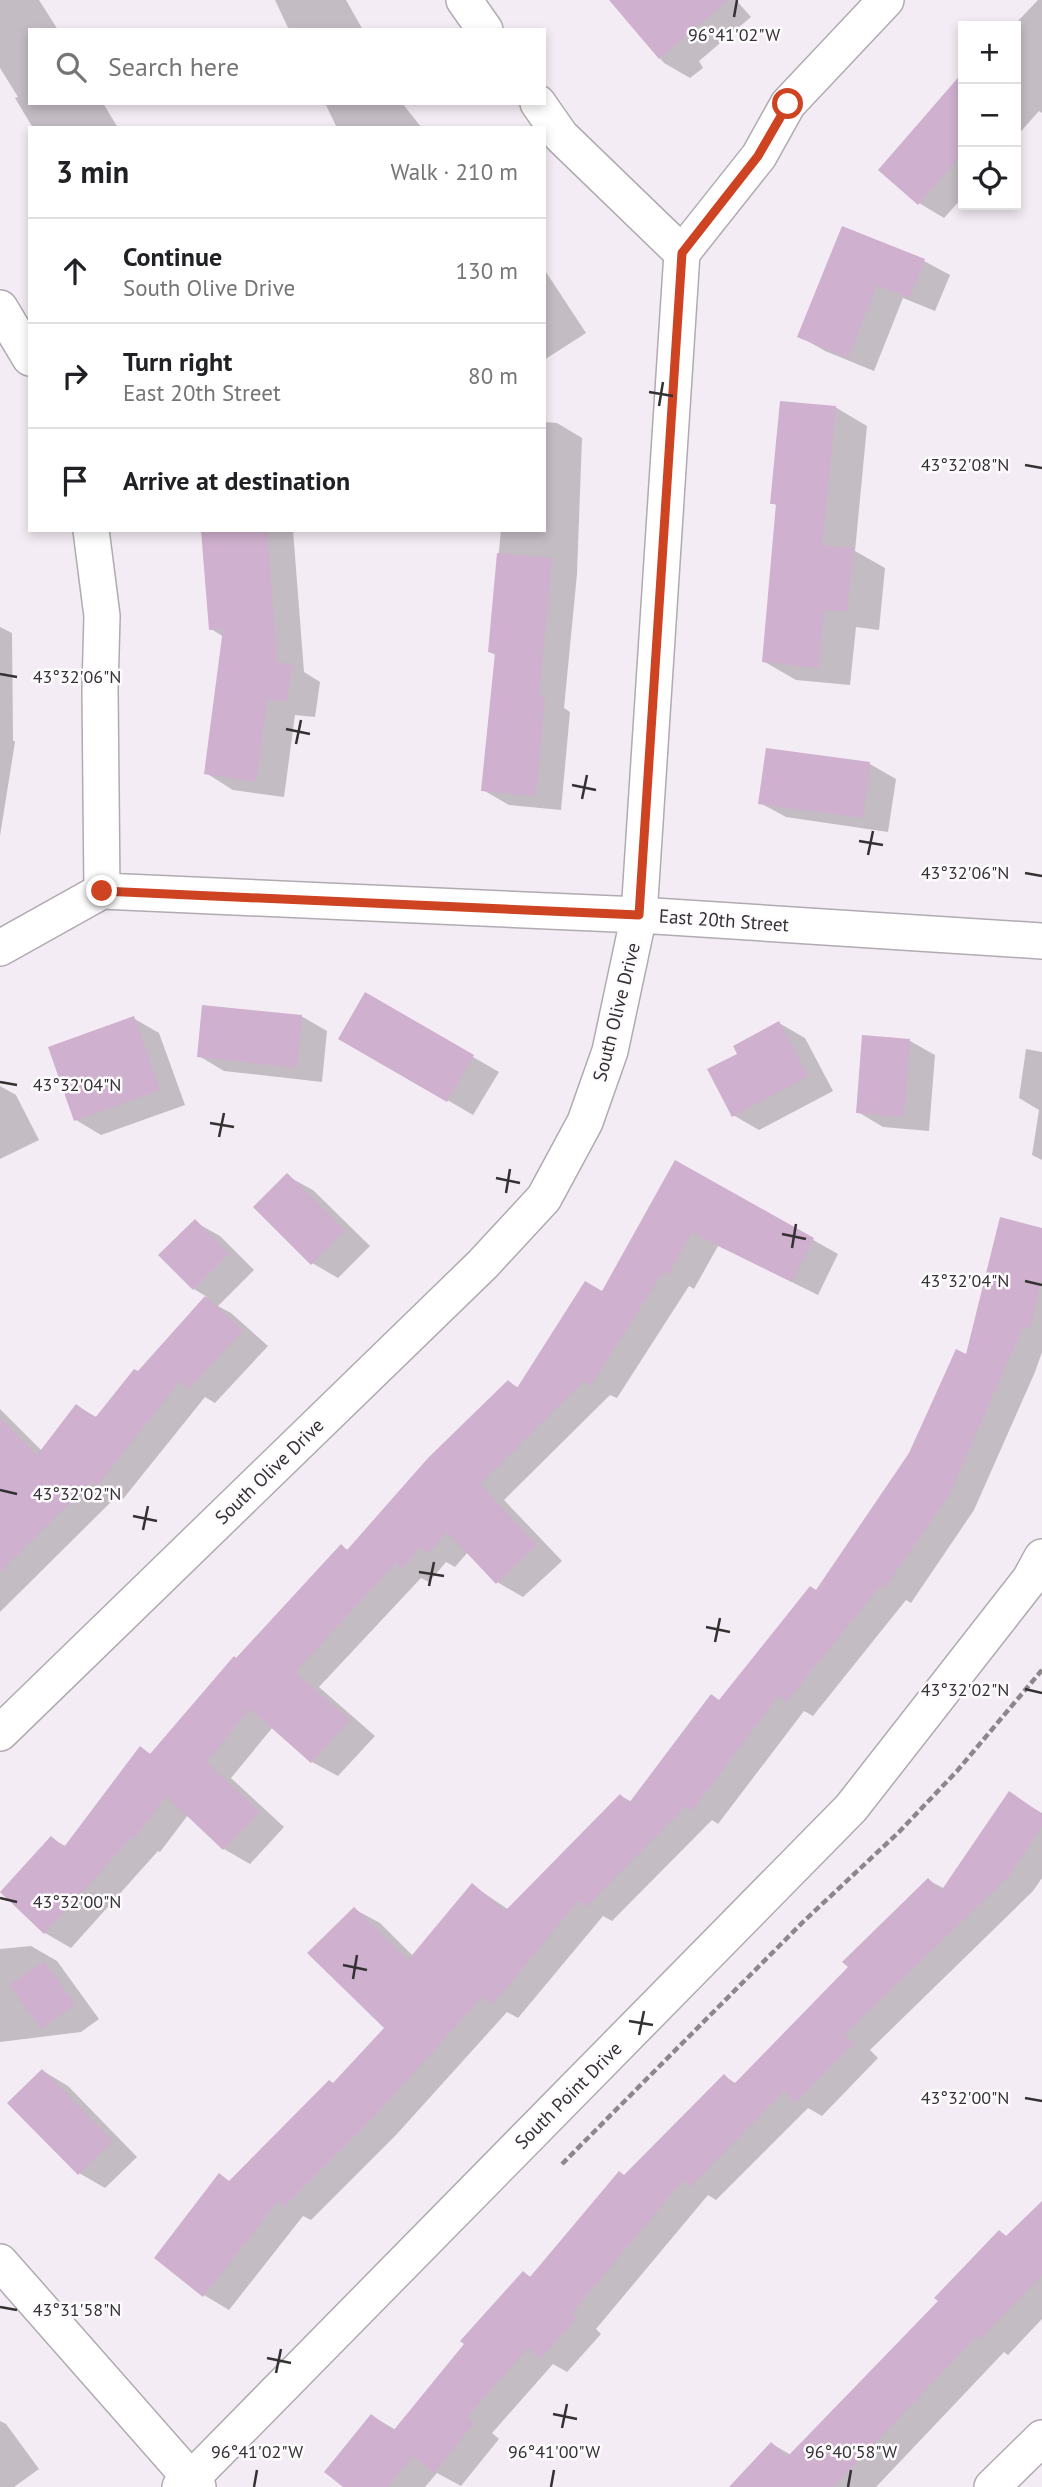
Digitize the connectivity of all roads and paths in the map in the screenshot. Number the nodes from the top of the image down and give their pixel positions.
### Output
1 (464, 0) edge
2 (886, 0) edge
3 (484, 28) edge
4 (539, 105) edge
5 (682, 253) junction
6 (0, 308) edge
7 (28, 355) edge
8 (91, 532) edge
9 (102, 891) junction
10 (639, 915) junction
11 (1042, 941) edge
12 (0, 948) edge
13 (1042, 1557) edge
14 (1042, 1670) edge
15 (0, 1733) edge
16 (558, 2168) dead end
17 (0, 2262) edge
18 (1042, 2438) edge
19 (190, 2484) edge
20 (992, 2487) edge

1 - 3 street
2 - 5 street
4 - 5 street
5 - 10 street, South Olive Drive
6 - 7 street
8 - 9 street
9 - 10 street, East 20th Street
9 - 12 street
10 - 11 street, East 20th Street
10 - 15 street, South Olive Drive
13 - 19 street, South Point Drive
14 - 16 path
17 - 19 street
18 - 20 street

